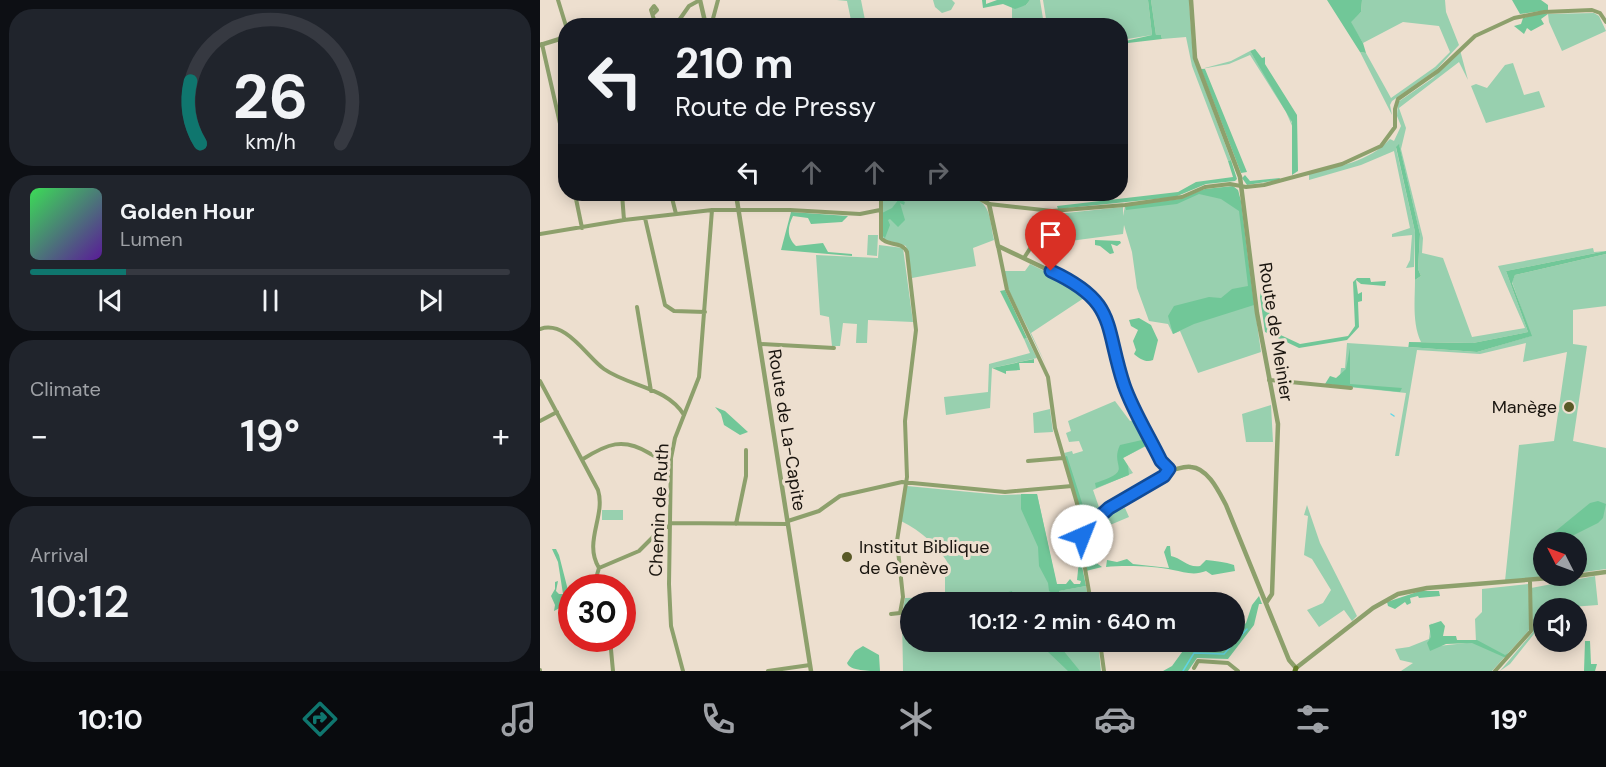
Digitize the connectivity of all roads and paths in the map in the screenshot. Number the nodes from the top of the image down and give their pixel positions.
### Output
1 (558, 0) edge
2 (699, 0) edge
3 (718, 0) edge
4 (1191, 0) edge
5 (654, 13) dead end
6 (564, 18) edge
7 (655, 18) edge
8 (681, 18) edge
9 (704, 18) edge
10 (713, 18) edge
11 (1606, 21) edge
12 (558, 39) edge
13 (541, 44) edge
14 (558, 107) edge
15 (1241, 185) junction
16 (576, 201) edge
17 (623, 201) edge
18 (673, 201) edge
19 (737, 201) edge
20 (881, 201) edge
21 (984, 201) edge
22 (989, 204) junction
23 (712, 210) junction
24 (739, 210) junction
25 (880, 210) junction
26 (1044, 211) junction
27 (676, 214) junction
28 (645, 218) junction
29 (624, 220) junction
30 (582, 228) junction
31 (540, 234) edge
32 (998, 246) junction
33 (1024, 258) junction
34 (637, 307) dead end
35 (705, 312) junction
36 (540, 329) edge
37 (760, 344) junction
38 (834, 348) dead end
39 (1269, 380) junction
40 (540, 381) edge
41 (1351, 388) dead end
42 (651, 391) junction
43 (557, 412) junction
44 (684, 416) junction
45 (540, 421) edge
46 (746, 450) dead end
47 (1063, 458) junction
48 (583, 459) junction
49 (671, 461) junction
50 (1028, 461) dead end
51 (1169, 469) junction
52 (906, 482) junction
53 (1072, 486) junction
54 (788, 523) junction
55 (670, 524) junction
56 (736, 524) junction
57 (1083, 524) junction
58 (598, 568) junction
59 (1606, 572) edge
60 (596, 574) edge
61 (1587, 575) edge
62 (1530, 582) junction
63 (1533, 582) edge
64 (1089, 592) edge
65 (1266, 603) junction
66 (891, 614) dead end
67 (611, 652) edge
68 (1101, 652) edge
69 (811, 668) edge
70 (1194, 668) dead end
71 (1295, 669) edge
72 (614, 671) edge
73 (683, 671) edge
74 (768, 671) edge
75 (1104, 671) edge
76 (1238, 671) edge
77 (1495, 671) edge

1 - 6 street
2 - 8 street
2 - 9 street
3 - 10 street
4 - 15 street, Route de Meinier
5 - 7 street
11 - 15 street
12 - 13 street
13 - 14 street
15 - 26 street
15 - 39 street, Route de Meinier
16 - 30 street
17 - 29 street
18 - 27 street
19 - 24 street, Route de La-Capite
20 - 25 street
21 - 22 street
22 - 26 street
22 - 32 street
23 - 24 street
23 - 27 street
23 - 35 street, Chemin de Ruth
24 - 25 street
24 - 37 street, Route de La-Capite
25 - 52 street
26 - 33 street
27 - 28 street
28 - 29 street
28 - 35 street
29 - 30 street
30 - 31 street
32 - 33 street
32 - 47 street
33 - 51 street
34 - 42 street
35 - 44 street, Chemin de Ruth
36 - 42 street
37 - 38 street
37 - 54 street, Route de La-Capite
39 - 41 street
39 - 65 street, Route de Meinier
40 - 43 street
42 - 44 street
43 - 45 street
43 - 48 street
44 - 49 street, Chemin de Ruth
46 - 56 street
47 - 50 street
47 - 53 street
48 - 49 street
48 - 58 street
49 - 55 street, Chemin de Ruth
51 - 57 street
51 - 65 street
52 - 53 street
52 - 54 street
52 - 66 street
53 - 57 street
54 - 56 street
54 - 69 street, Route de La-Capite
55 - 56 street
55 - 58 street
55 - 73 street, Chemin de Ruth
57 - 64 street
58 - 60 street
59 - 61 street
62 - 63 street
62 - 71 street
62 - 77 street
65 - 71 street
67 - 72 street
68 - 75 street
69 - 74 street
70 - 76 street

